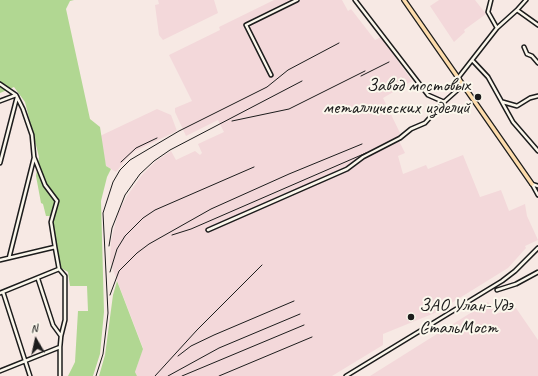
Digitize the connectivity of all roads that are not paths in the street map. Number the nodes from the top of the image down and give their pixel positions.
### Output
1 (298, 0) edge
2 (355, 0) edge
3 (404, 0) edge
4 (491, 0) edge
5 (526, 0) edge
6 (517, 10) junction
7 (538, 25) edge
8 (497, 28) junction
9 (524, 47) dead end
10 (473, 61) junction
11 (538, 63) edge
12 (271, 75) dead end
13 (458, 78) junction
14 (0, 84) edge
15 (463, 85) junction
16 (16, 96) junction
17 (538, 96) edge
18 (0, 101) edge
19 (444, 102) junction
20 (502, 102) junction
21 (538, 151) edge
22 (34, 157) junction
23 (0, 162) edge
24 (532, 184) junction
25 (538, 186) edge
26 (538, 195) edge
27 (208, 230) dead end
28 (55, 247) junction
29 (538, 248) edge
30 (9, 258) junction
31 (0, 260) edge
32 (58, 269) junction
33 (538, 272) edge
34 (38, 279) junction
35 (496, 290) dead end
36 (1, 293) edge
37 (61, 336) junction
38 (60, 347) junction
39 (25, 361) junction
40 (0, 371) edge
41 (30, 376) edge
42 (60, 376) edge
43 (346, 376) edge

1 - 12 street
2 - 19 street
3 - 13 main road
4 - 8 street
5 - 6 street
6 - 7 street
6 - 8 street
8 - 10 street
9 - 11 street
10 - 13 street
10 - 20 street
13 - 15 main road
14 - 16 street
15 - 19 street
15 - 24 main road
16 - 18 street
16 - 22 street
16 - 23 street
17 - 20 street
19 - 27 street
20 - 21 street
22 - 28 street
22 - 30 street
24 - 25 street
24 - 26 street
28 - 30 street
28 - 32 street
29 - 43 street
30 - 31 street
32 - 34 street
32 - 37 street
33 - 35 street
34 - 36 street
34 - 37 street
36 - 39 street
37 - 38 street
38 - 39 street
38 - 42 street
39 - 40 street
39 - 41 street

